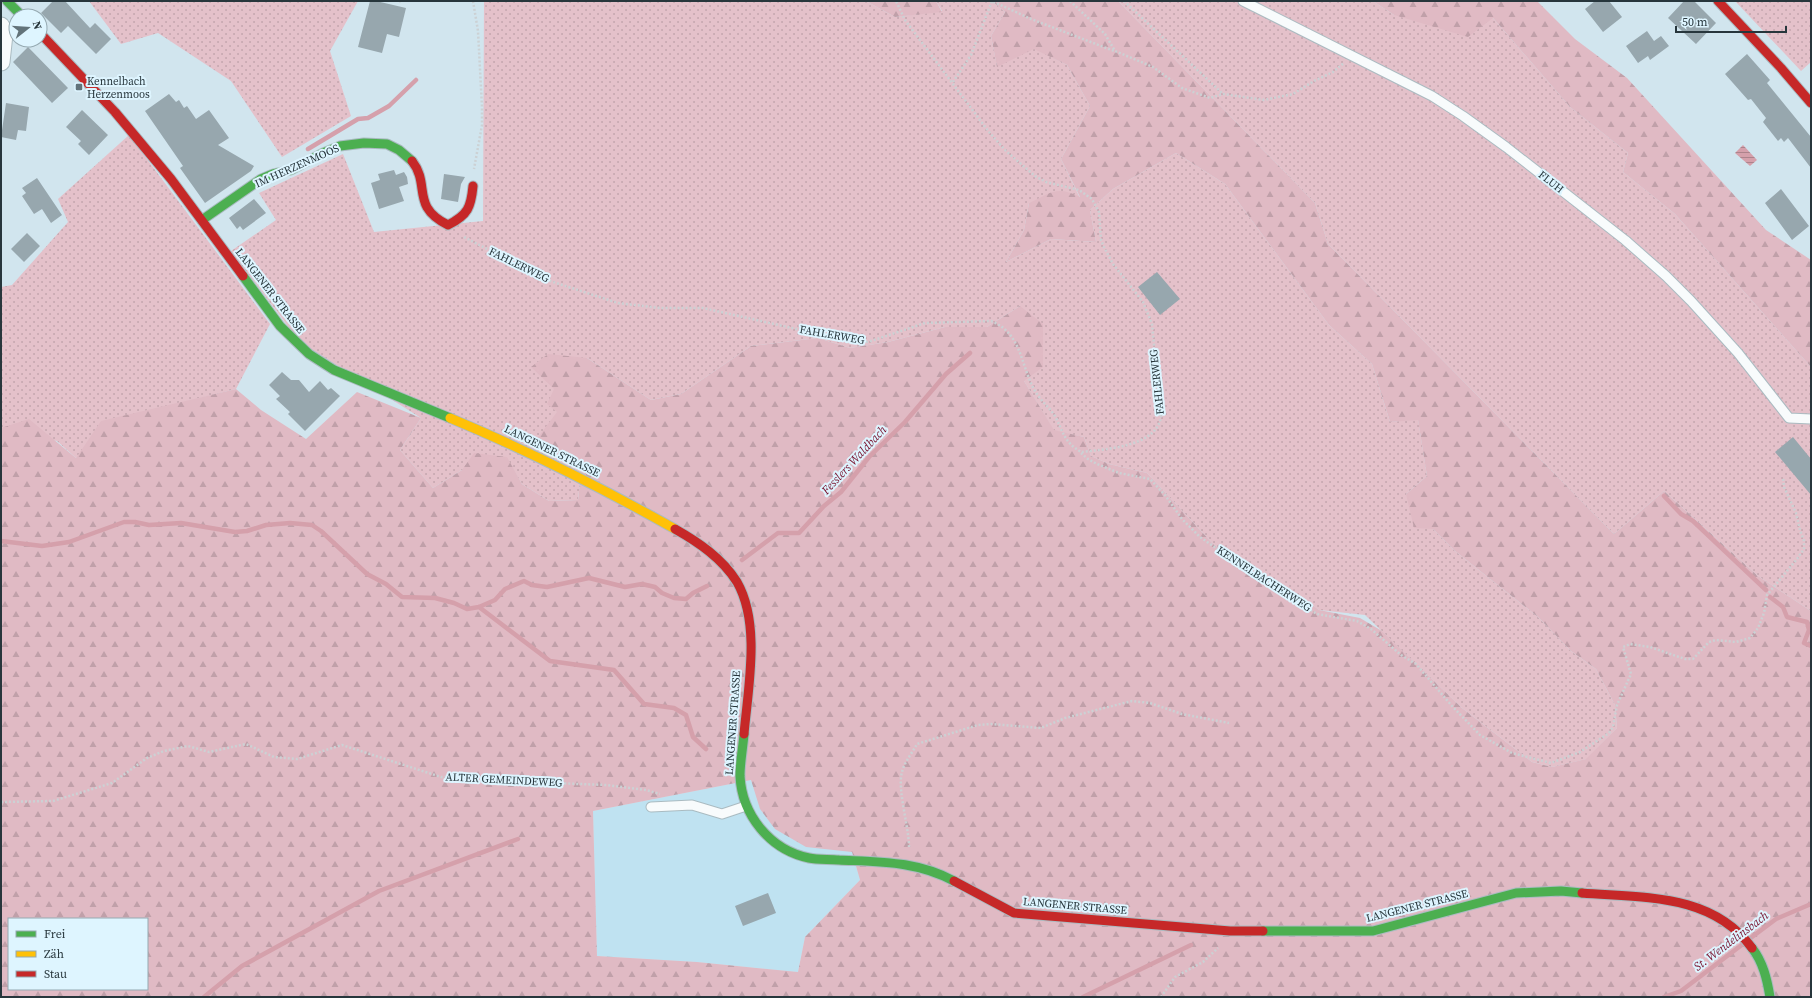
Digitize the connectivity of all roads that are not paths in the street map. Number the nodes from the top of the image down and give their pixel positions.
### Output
1 (1243, 1) edge
2 (1718, 1) edge
3 (1, 26) edge
4 (48, 41) edge
5 (1, 62) edge
6 (1811, 103) edge
7 (473, 186) road end
8 (202, 220) junction
9 (1811, 419) edge
10 (746, 806) junction
11 (651, 807) dead end
12 (1770, 997) edge

1 - 9 lane, FLUH
2 - 6 main road
3 - 5 street
4 - 8 main road, LANGENER STRASSE
7 - 8 main road, IM HERZENMOOS
8 - 10 main road, LANGENER STRASSE
10 - 11 lane
10 - 12 main road, LANGENER STRASSE

